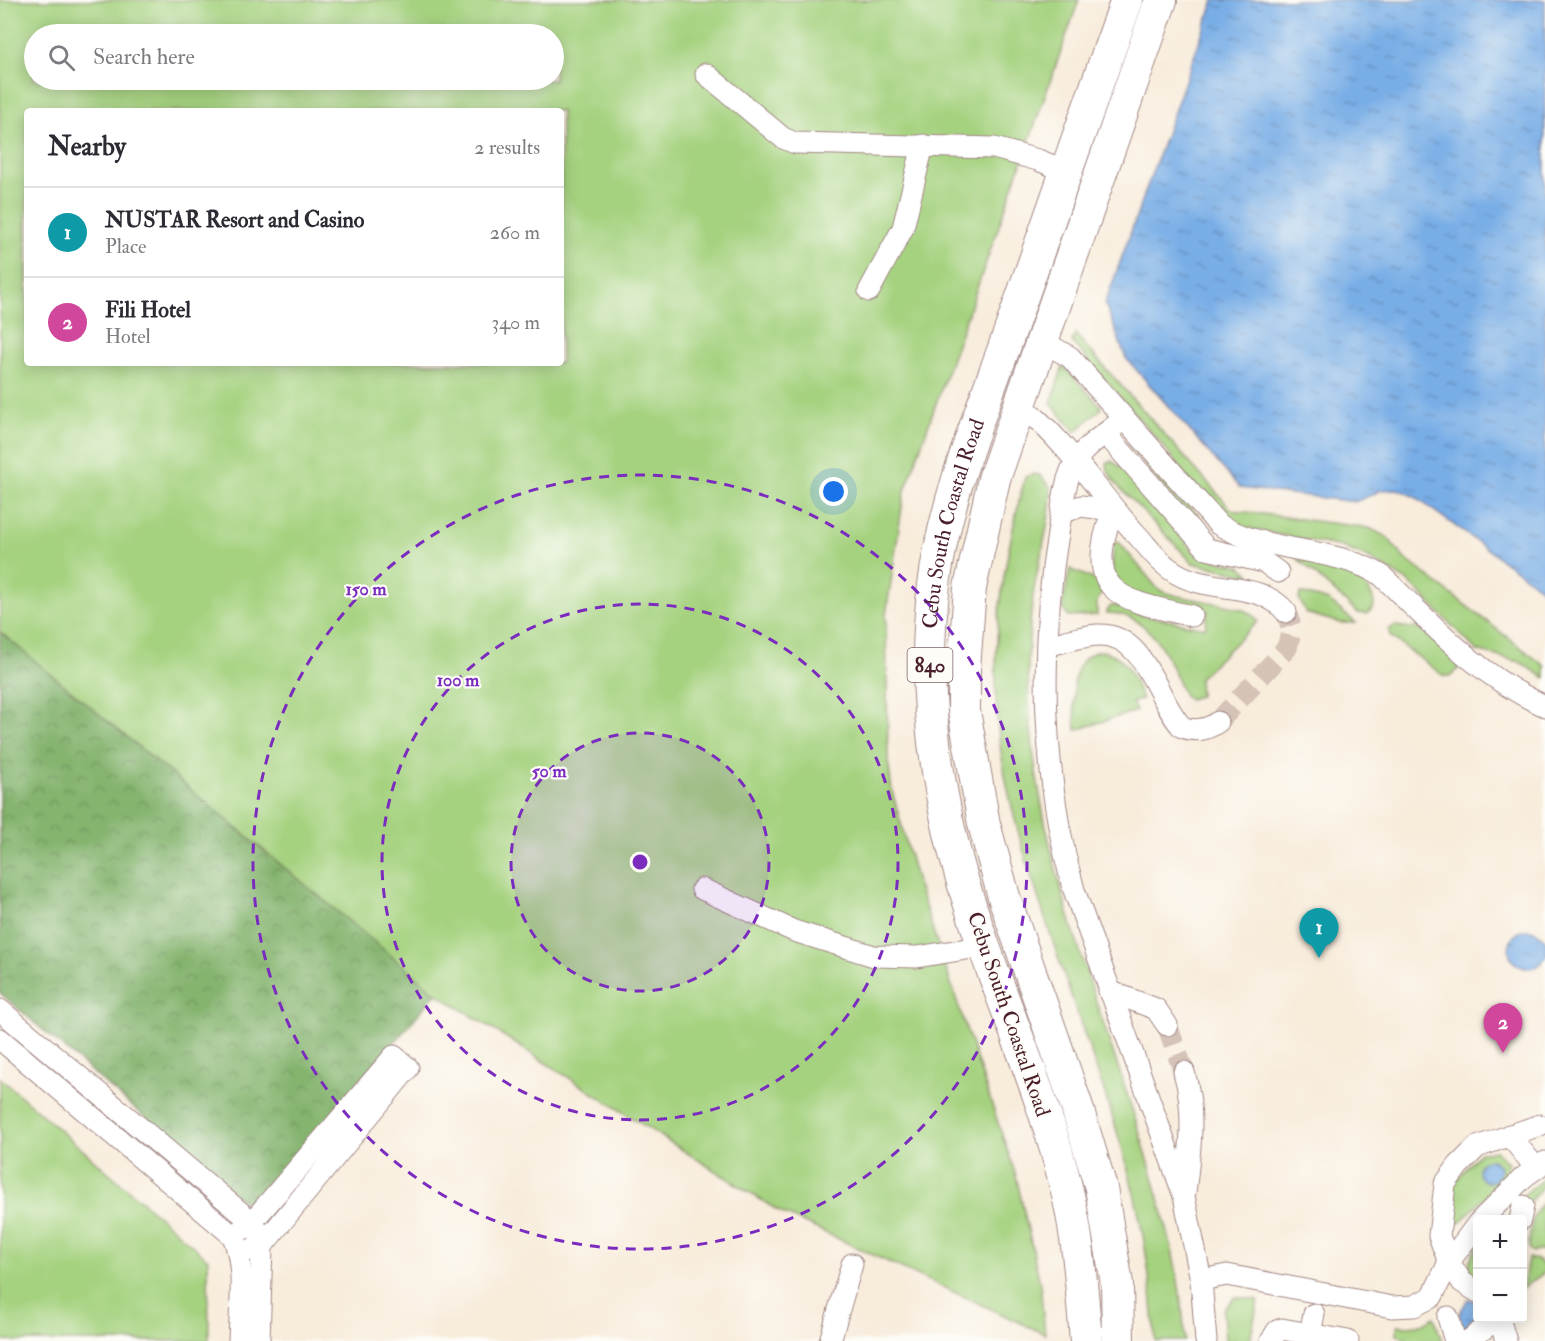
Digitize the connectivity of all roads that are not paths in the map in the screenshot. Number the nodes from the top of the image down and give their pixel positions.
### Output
1 (1127, 0) edge
2 (1161, 0) edge
3 (706, 74) dead end
4 (923, 146) junction
5 (1066, 171) junction
6 (869, 291) dead end
7 (1040, 340) junction
8 (1019, 404) junction
9 (1124, 419) junction
10 (1106, 434) junction
11 (1076, 462) junction
12 (1113, 510) junction
13 (1062, 513) junction
14 (1278, 572) dead end
15 (1286, 612) dead end
16 (1192, 616) dead end
17 (1047, 646) junction
18 (1545, 706) edge
19 (1218, 722) tunnel mouth
20 (702, 889) dead end
21 (985, 946) junction
22 (1108, 991) junction
23 (0, 1010) edge
24 (1167, 1025) tunnel mouth
25 (0, 1039) edge
26 (1184, 1072) tunnel mouth
27 (1541, 1129) edge
28 (1509, 1135) junction
29 (1541, 1165) edge
30 (1184, 1196) junction
31 (1486, 1215) edge
32 (252, 1222) junction
33 (1473, 1230) edge
34 (236, 1245) junction
35 (262, 1246) junction
36 (1449, 1262) junction
37 (852, 1264) dead end
38 (1201, 1280) junction
39 (1473, 1289) edge
40 (1448, 1317) dead end
41 (1491, 1323) edge
42 (1500, 1323) edge
43 (239, 1341) edge
44 (259, 1341) edge
45 (830, 1341) edge
46 (1086, 1341) edge
47 (1118, 1341) edge
48 (1206, 1341) edge
49 (1271, 1341) edge
50 (1348, 1341) edge
51 (1455, 1341) edge
52 (1468, 1341) edge
53 (1506, 1341) edge

1 - 5 highway, Cebu South Coastal Road / 840
2 - 7 highway, Cebu South Coastal Road / 840
3 - 4 street
4 - 5 street
4 - 6 street
5 - 21 highway, Cebu South Coastal Road / 840
7 - 8 highway, Cebu South Coastal Road / 840
7 - 9 street
8 - 11 street
8 - 47 highway, Cebu South Coastal Road / 840
9 - 10 street
9 - 18 street
10 - 11 street
10 - 14 street
11 - 12 street
11 - 13 street
12 - 13 street
12 - 15 street
12 - 16 street
13 - 17 street
17 - 19 street
17 - 22 street
20 - 21 street
21 - 46 highway, Cebu South Coastal Road / 840
22 - 24 street
22 - 30 street
23 - 32 street
25 - 34 street
26 - 30 street
27 - 28 street
28 - 29 street
28 - 36 street
29 - 31 street
30 - 38 street
32 - 34 street
32 - 35 street
32 - 35 street
33 - 36 street
34 - 35 street
34 - 43 street
35 - 44 street
36 - 38 street
36 - 39 street
37 - 45 street
38 - 48 street
40 - 51 street
41 - 52 street
42 - 53 street
49 - 50 street

